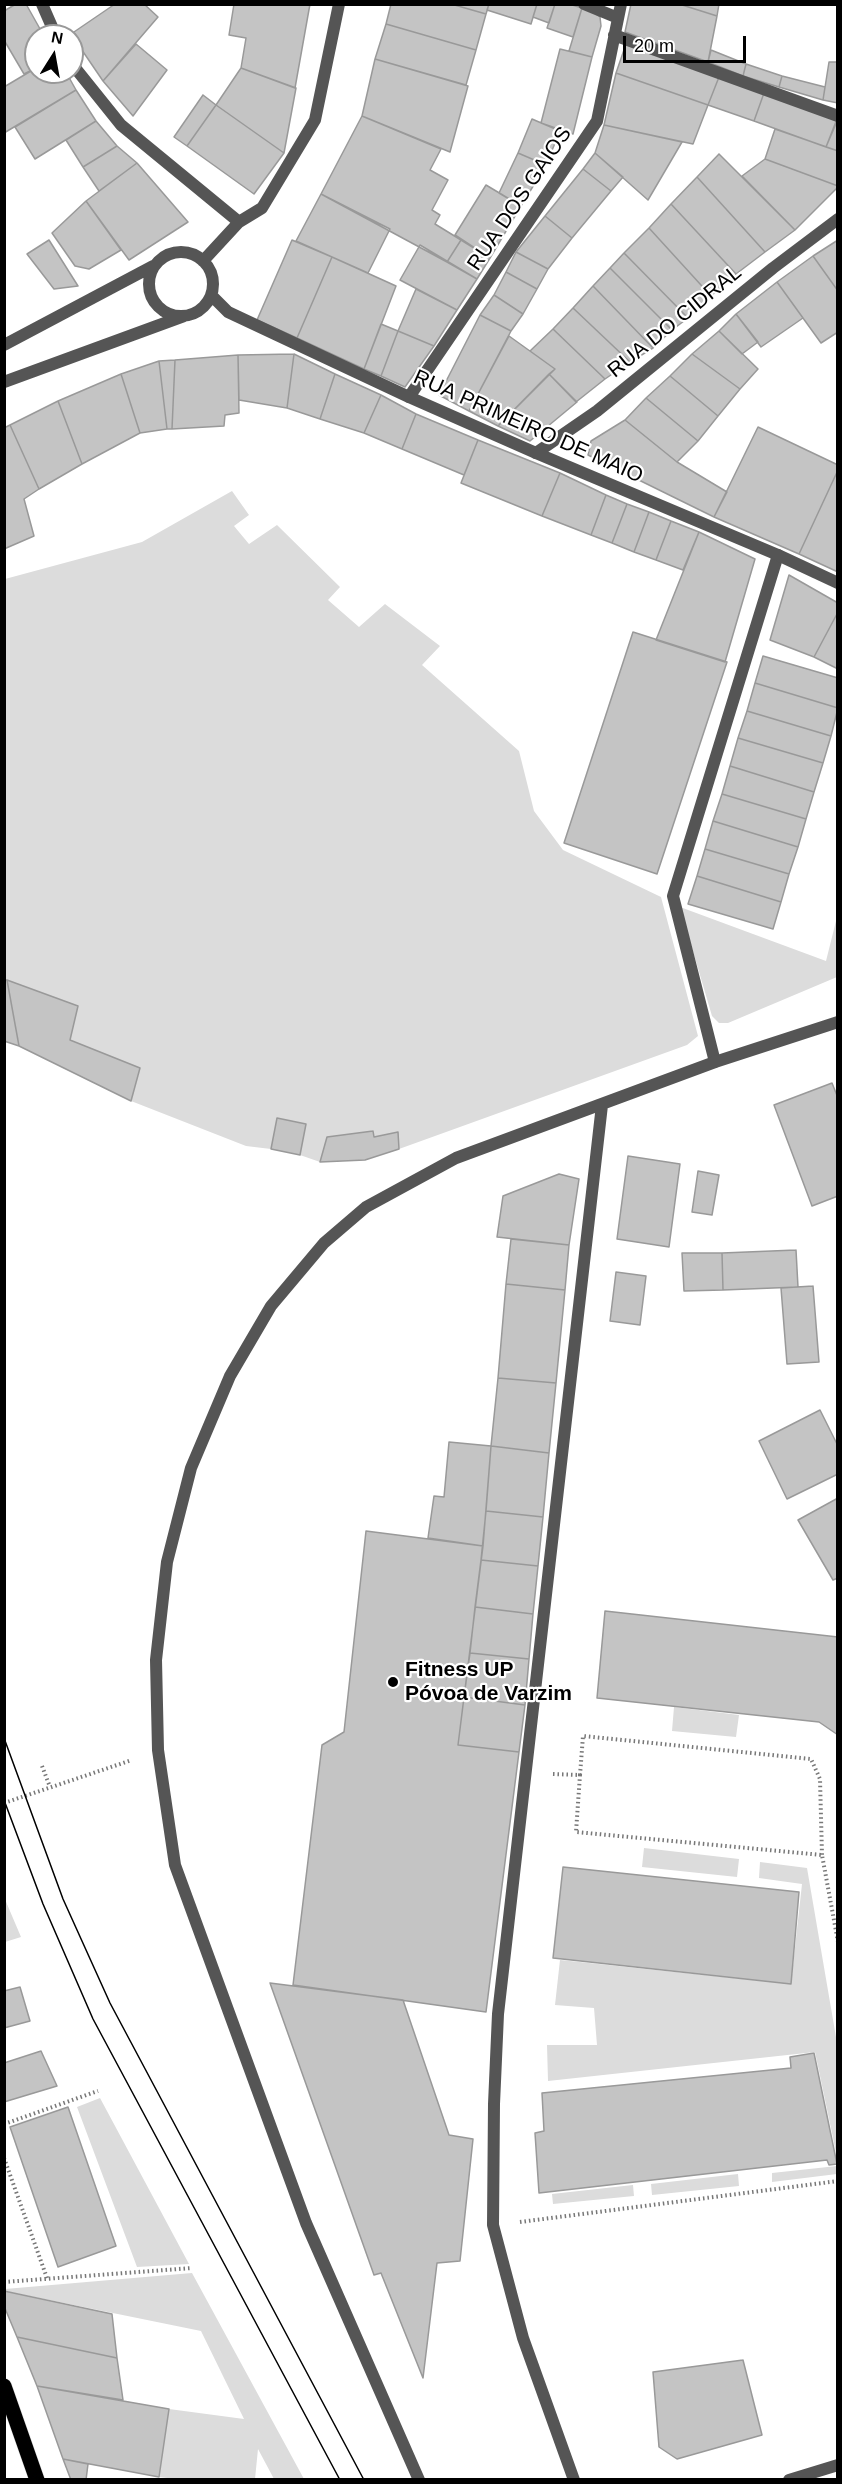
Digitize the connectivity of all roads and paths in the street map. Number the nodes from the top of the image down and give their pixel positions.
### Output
1 (42, 4) edge
2 (339, 4) edge
3 (584, 4) edge
4 (621, 4) edge
5 (618, 18) junction
6 (51, 24) edge
7 (614, 35) junction
8 (84, 79) edge
9 (837, 116) edge
10 (837, 219) edge
11 (239, 222) junction
12 (203, 261) junction
13 (153, 266) junction
14 (211, 295) junction
15 (184, 316) junction
16 (4, 345) edge
17 (4, 382) edge
18 (409, 397) junction
19 (536, 453) junction
20 (778, 555) junction
21 (837, 583) edge
22 (837, 1022) edge
23 (715, 1062) junction
24 (602, 1105) junction
25 (158, 1750) junction
26 (42, 1766) dead end
27 (526, 1772) junction
28 (580, 1775) junction
29 (50, 1787) junction
30 (4, 1803) edge
31 (822, 1856) junction
32 (837, 1942) edge
33 (98, 2091) dead end
34 (4, 2124) edge
35 (4, 2158) edge
36 (837, 2181) edge
37 (493, 2225) junction
38 (192, 2268) dead end
39 (46, 2278) junction
40 (4, 2282) edge
41 (4, 2386) edge
42 (837, 2465) edge
43 (37, 2480) edge
44 (419, 2480) edge
45 (574, 2480) edge
46 (789, 2480) edge

1 - 6 street
2 - 11 street
3 - 5 street
4 - 5 street, RUA DOS GAIOS
5 - 7 street, RUA DOS GAIOS
7 - 9 street
7 - 18 street, RUA DOS GAIOS
8 - 11 street
10 - 19 street, RUA DO CIDRAL
11 - 12 street
12 - 13 street
12 - 14 street
13 - 15 street
13 - 16 street
14 - 15 street
14 - 18 street, RUA PRIMEIRO DE MAIO
15 - 17 street
18 - 19 street, RUA PRIMEIRO DE MAIO
19 - 20 street, RUA PRIMEIRO DE MAIO
20 - 21 street, RUA PRIMEIRO DE MAIO
20 - 23 street
22 - 23 street
23 - 24 street
24 - 25 street
24 - 27 street
25 - 29 path
25 - 44 street
26 - 29 path
27 - 28 path
27 - 37 street
28 - 31 path
28 - 31 path
29 - 30 path
31 - 32 path
33 - 34 path
35 - 39 path
36 - 37 path
37 - 45 street
38 - 39 path
39 - 40 path
41 - 43 main road
42 - 46 street

